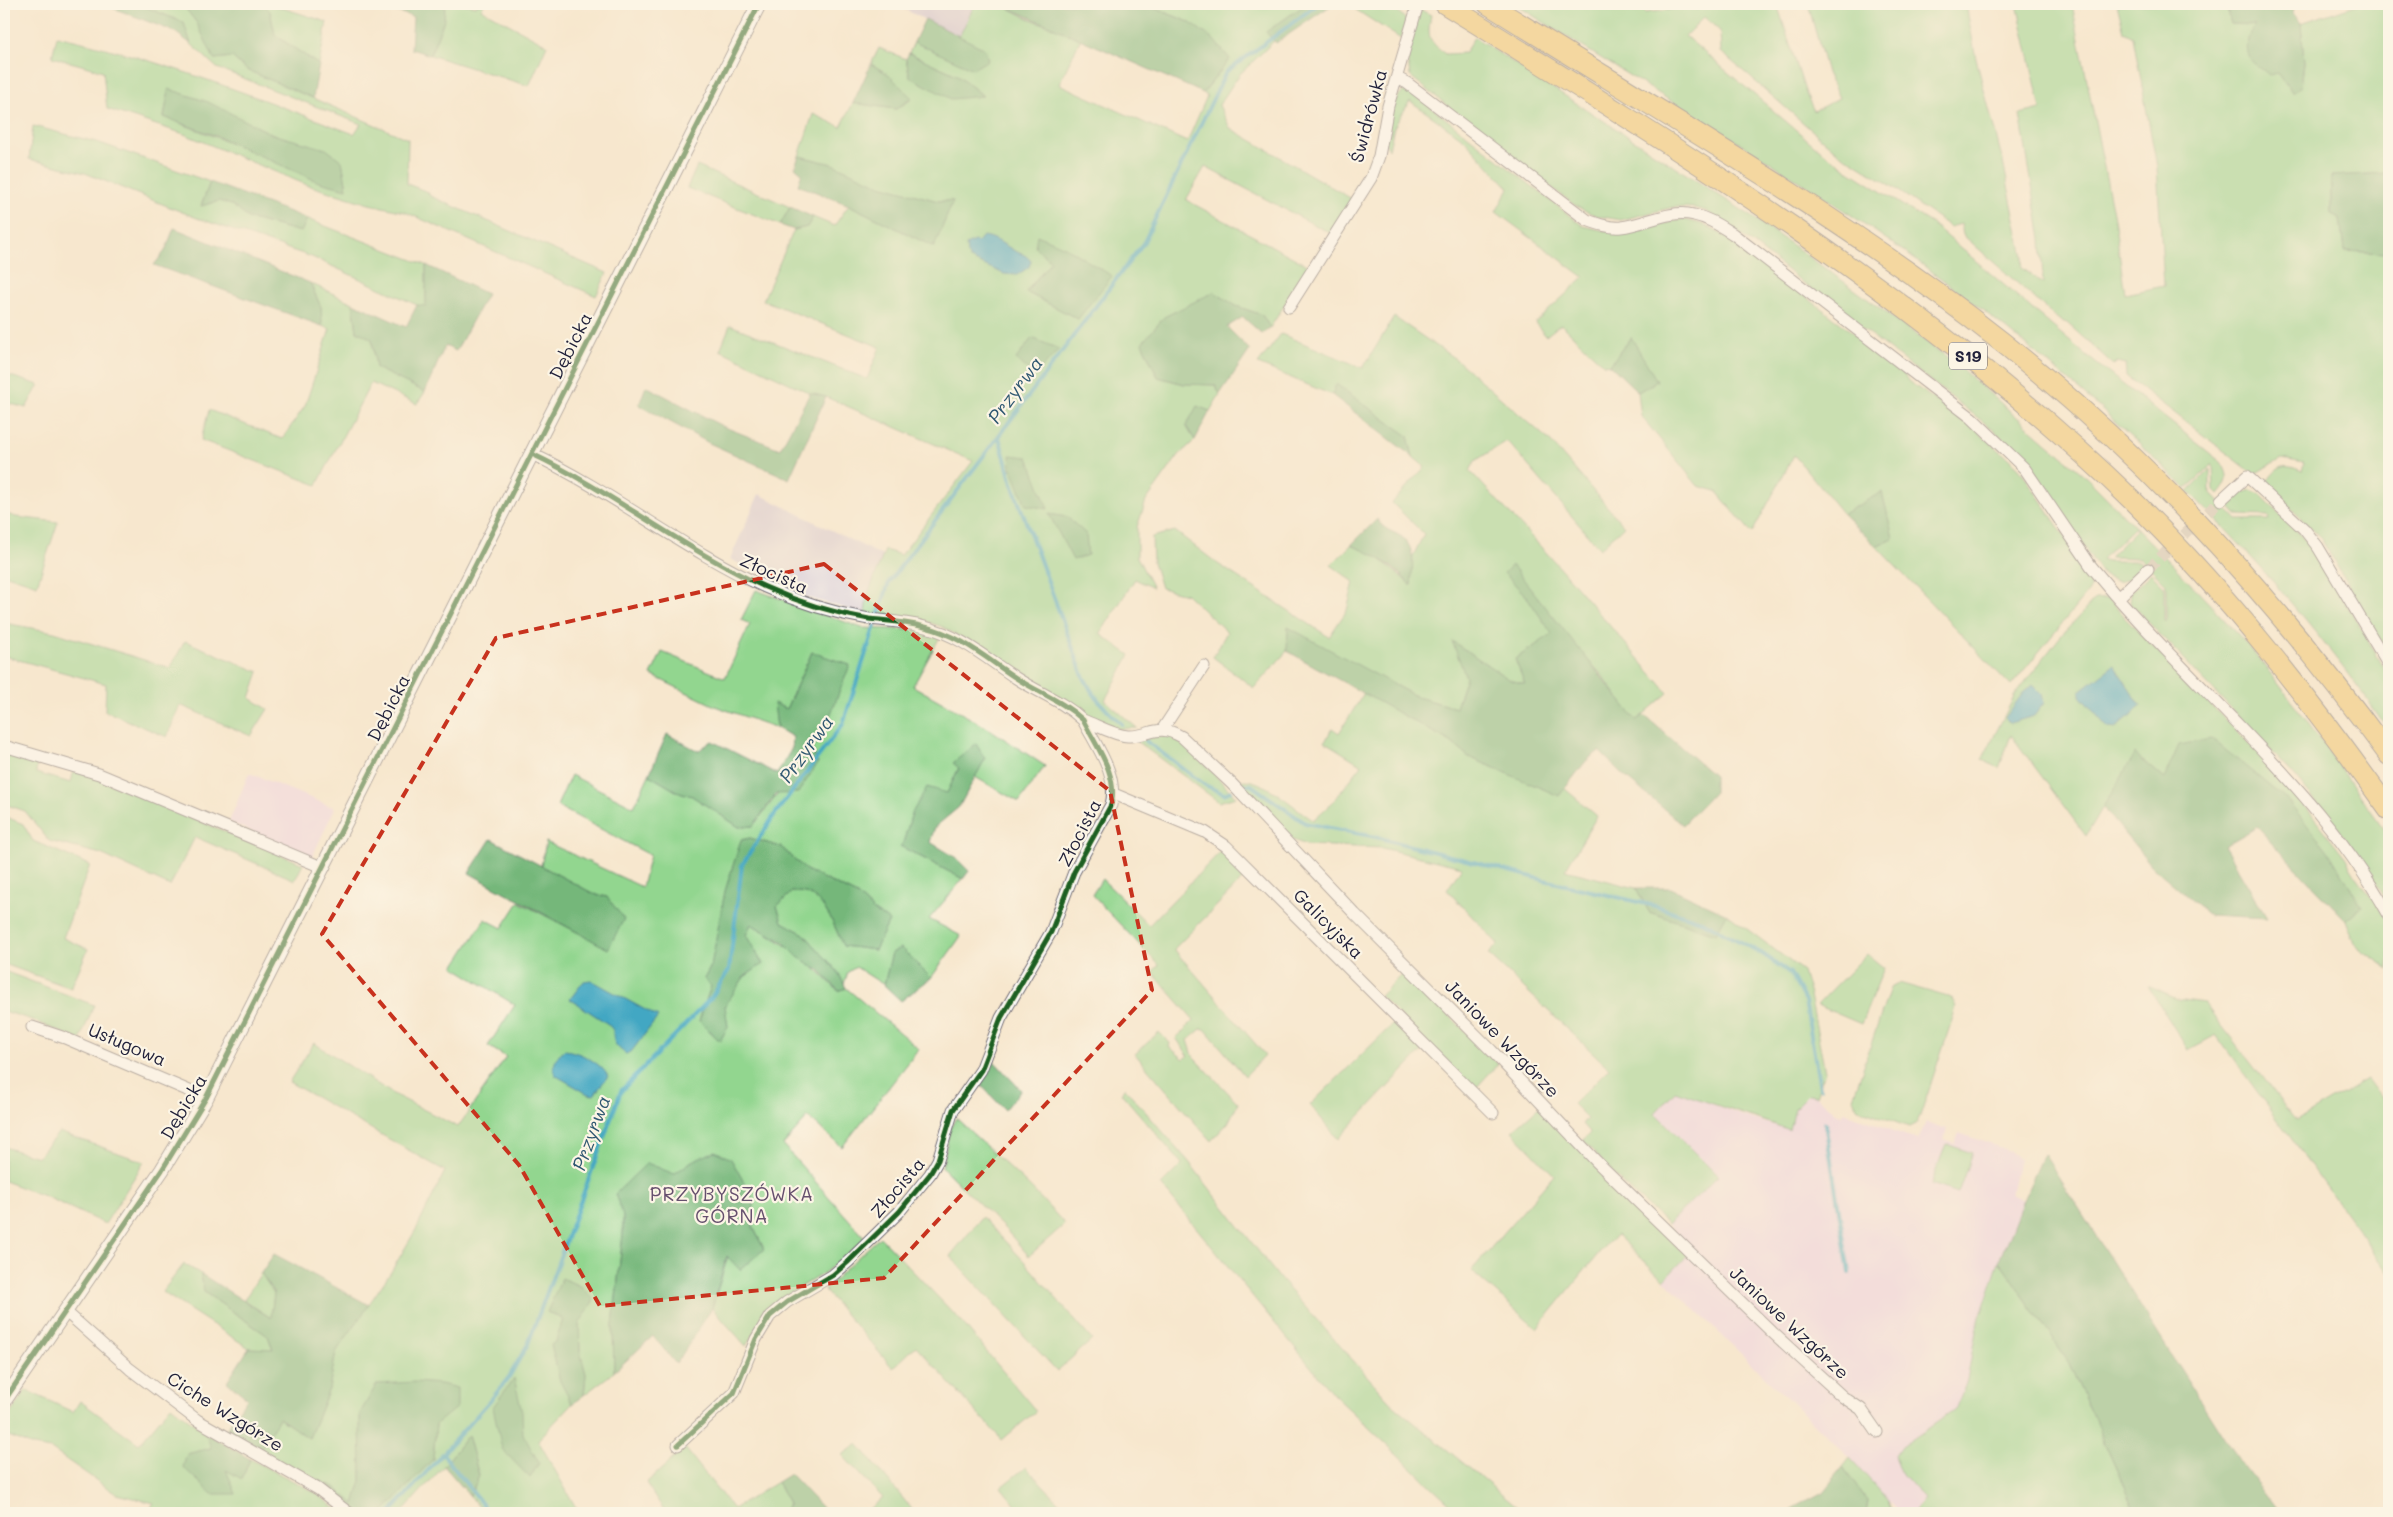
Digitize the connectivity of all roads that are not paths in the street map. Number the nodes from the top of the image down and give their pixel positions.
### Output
1 (759, 4) edge
2 (1418, 4) edge
3 (1488, 4) edge
4 (1449, 6) edge
5 (1397, 78) junction
6 (1289, 306) dead end
7 (532, 454) junction
8 (2221, 500) tunnel mouth
9 (2148, 569) tunnel mouth
10 (2118, 598) junction
11 (1204, 666) dead end
12 (2389, 666) edge
13 (1083, 720) junction
14 (1162, 730) junction
15 (4, 746) edge
16 (2389, 755) edge
17 (1114, 794) junction
18 (2389, 810) edge
19 (324, 868) junction
20 (2389, 915) edge
21 (32, 1027) dead end
22 (206, 1098) junction
23 (1493, 1114) dead end
24 (65, 1311) junction
25 (4, 1401) edge
26 (1877, 1432) dead end
27 (678, 1445) dead end
28 (350, 1513) edge

1 - 7 street, Dębicka
2 - 5 street, Świdrówka
3 - 16 highway, S19
4 - 18 highway, S19
5 - 6 street, Świdrówka
5 - 10 street
7 - 13 street, Złocista
7 - 19 street, Dębicka
8 - 12 street
9 - 10 street
10 - 20 street
11 - 14 street
13 - 14 street
13 - 17 street, Złocista
14 - 26 street, Janiowe Wzgórze
15 - 19 street
17 - 23 street, Galicyjska
17 - 27 street, Złocista
19 - 22 street, Dębicka
21 - 22 street, Usługowa
22 - 24 street, Dębicka
24 - 25 street, Dębicka
24 - 28 street, Ciche Wzgórze

